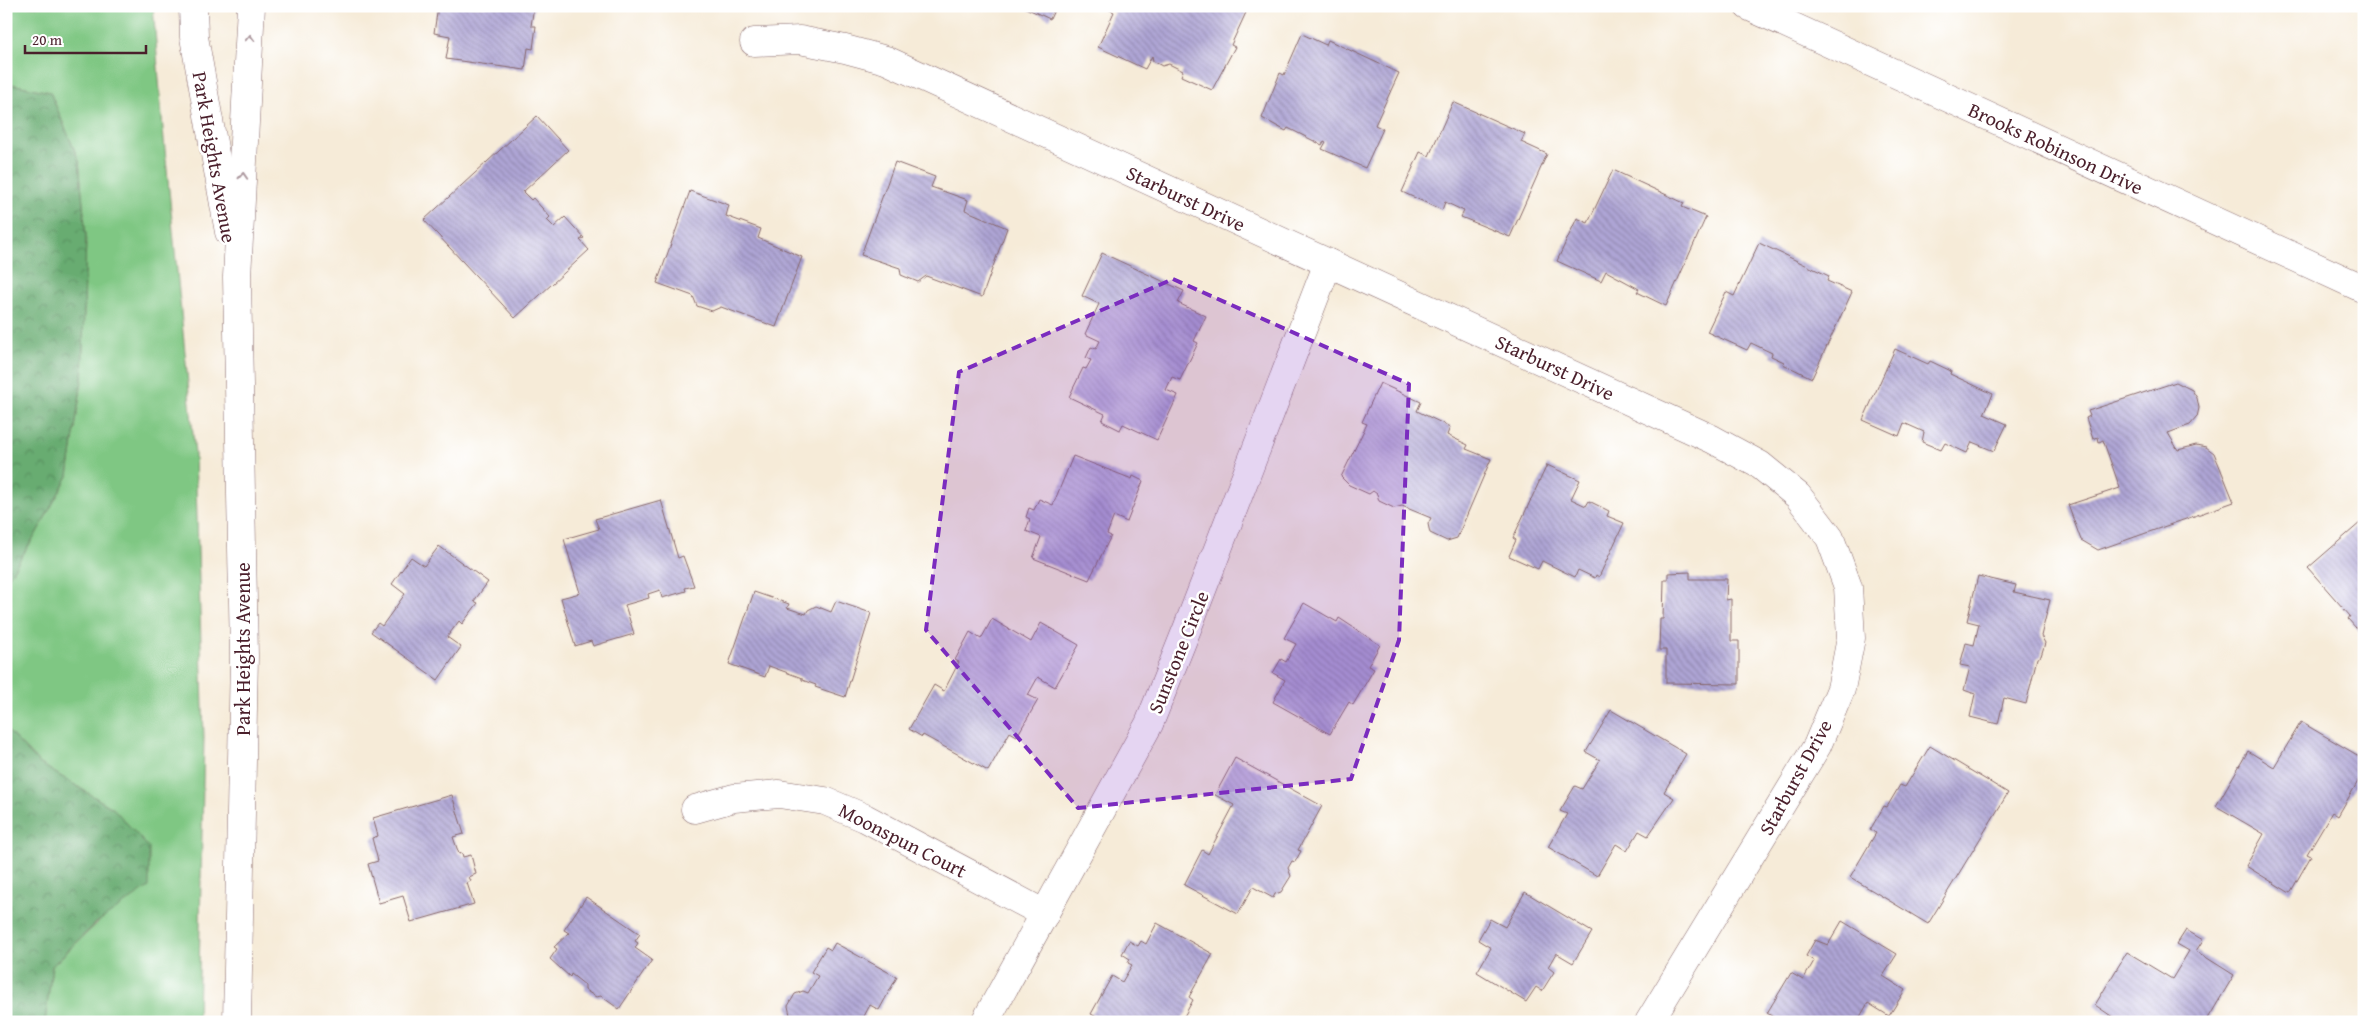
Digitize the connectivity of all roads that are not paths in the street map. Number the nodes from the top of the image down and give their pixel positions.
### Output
1 (193, 6) edge
2 (251, 6) edge
3 (1748, 6) edge
4 (754, 42) dead end
5 (1328, 263) junction
6 (237, 277) junction
7 (2364, 289) edge
8 (695, 809) dead end
9 (1045, 914) junction
10 (237, 1022) edge
11 (985, 1022) edge
12 (1649, 1022) edge

1 - 6 street, Park Heights Avenue
6 -> 2 street, Park Heights Avenue
3 - 7 street, Brooks Robinson Drive
4 - 5 street, Starburst Drive
5 - 9 street, Sunstone Circle
5 - 12 street, Starburst Drive
6 - 10 street, Park Heights Avenue
8 - 9 street, Moonspun Court
9 - 11 street, Sunstone Circle

